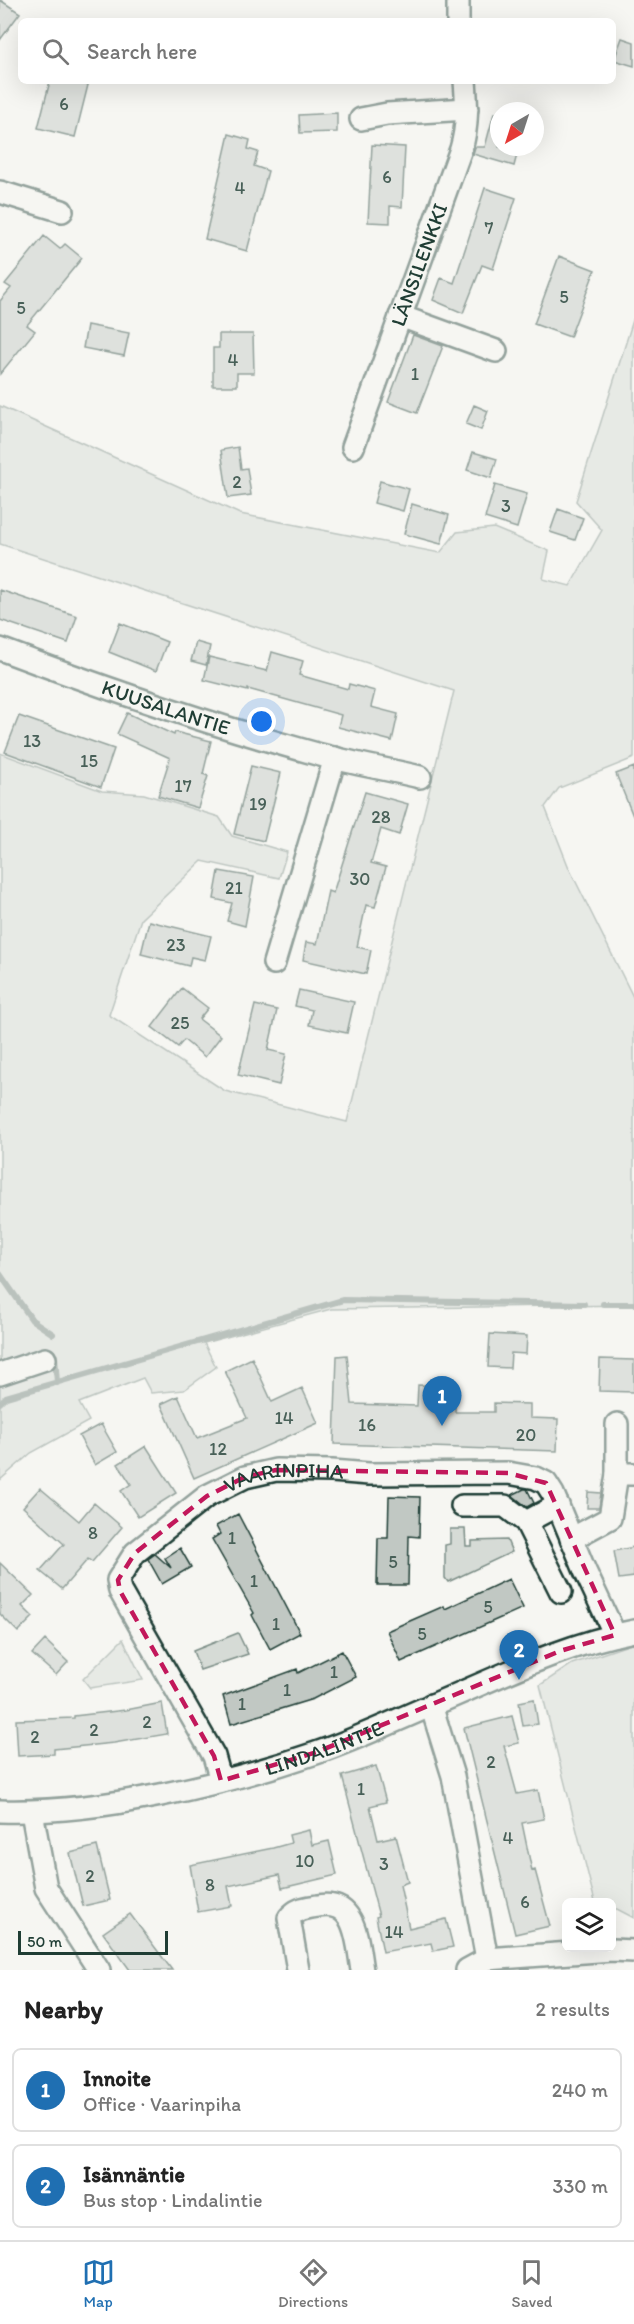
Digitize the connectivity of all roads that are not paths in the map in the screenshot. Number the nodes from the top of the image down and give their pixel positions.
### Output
1 (458, 0) edge
2 (458, 18) edge
3 (465, 84) edge
4 (467, 109) junction
5 (361, 119) dead end
6 (0, 192) edge
7 (62, 211) dead end
8 (400, 316) junction
9 (496, 351) dead end
10 (352, 447) dead end
11 (0, 649) edge
12 (335, 758) junction
13 (420, 777) dead end
14 (274, 963) dead end
15 (45, 1359) dead end
16 (0, 1374) edge
17 (617, 1424) dead end
18 (625, 1474) edge
19 (558, 1505) junction
20 (462, 1506) dead end
21 (526, 1522) junction
22 (571, 1539) junction
23 (561, 1592) dead end
24 (624, 1633) edge
25 (431, 1705) junction
26 (221, 1781) junction
27 (0, 1811) edge
28 (32, 1812) junction
29 (634, 1951) edge
30 (487, 1959) junction
31 (99, 1970) edge
32 (298, 1970) edge
33 (362, 1970) edge
34 (467, 1970) edge

1 - 2 street
3 - 4 street, LÄNSILENKKI
4 - 5 street
4 - 8 street, LÄNSILENKKI
6 - 7 street
8 - 9 street
8 - 10 street, LÄNSILENKKI
11 - 12 street, KUUSALANTIE
12 - 13 street, KUUSALANTIE
12 - 14 street
15 - 16 street
17 - 18 street
18 - 22 street
19 - 21 street
19 - 22 street, VAARINPIHA
19 - 26 street, VAARINPIHA
20 - 21 street
21 - 23 street
22 - 24 street, VAARINPIHA
24 - 25 street, LINDALINTIE
25 - 26 street, LINDALINTIE
25 - 30 street
26 - 28 street, LINDALINTIE
27 - 28 street, LINDALINTIE
28 - 31 street
29 - 30 street
30 - 34 street
32 - 33 street

